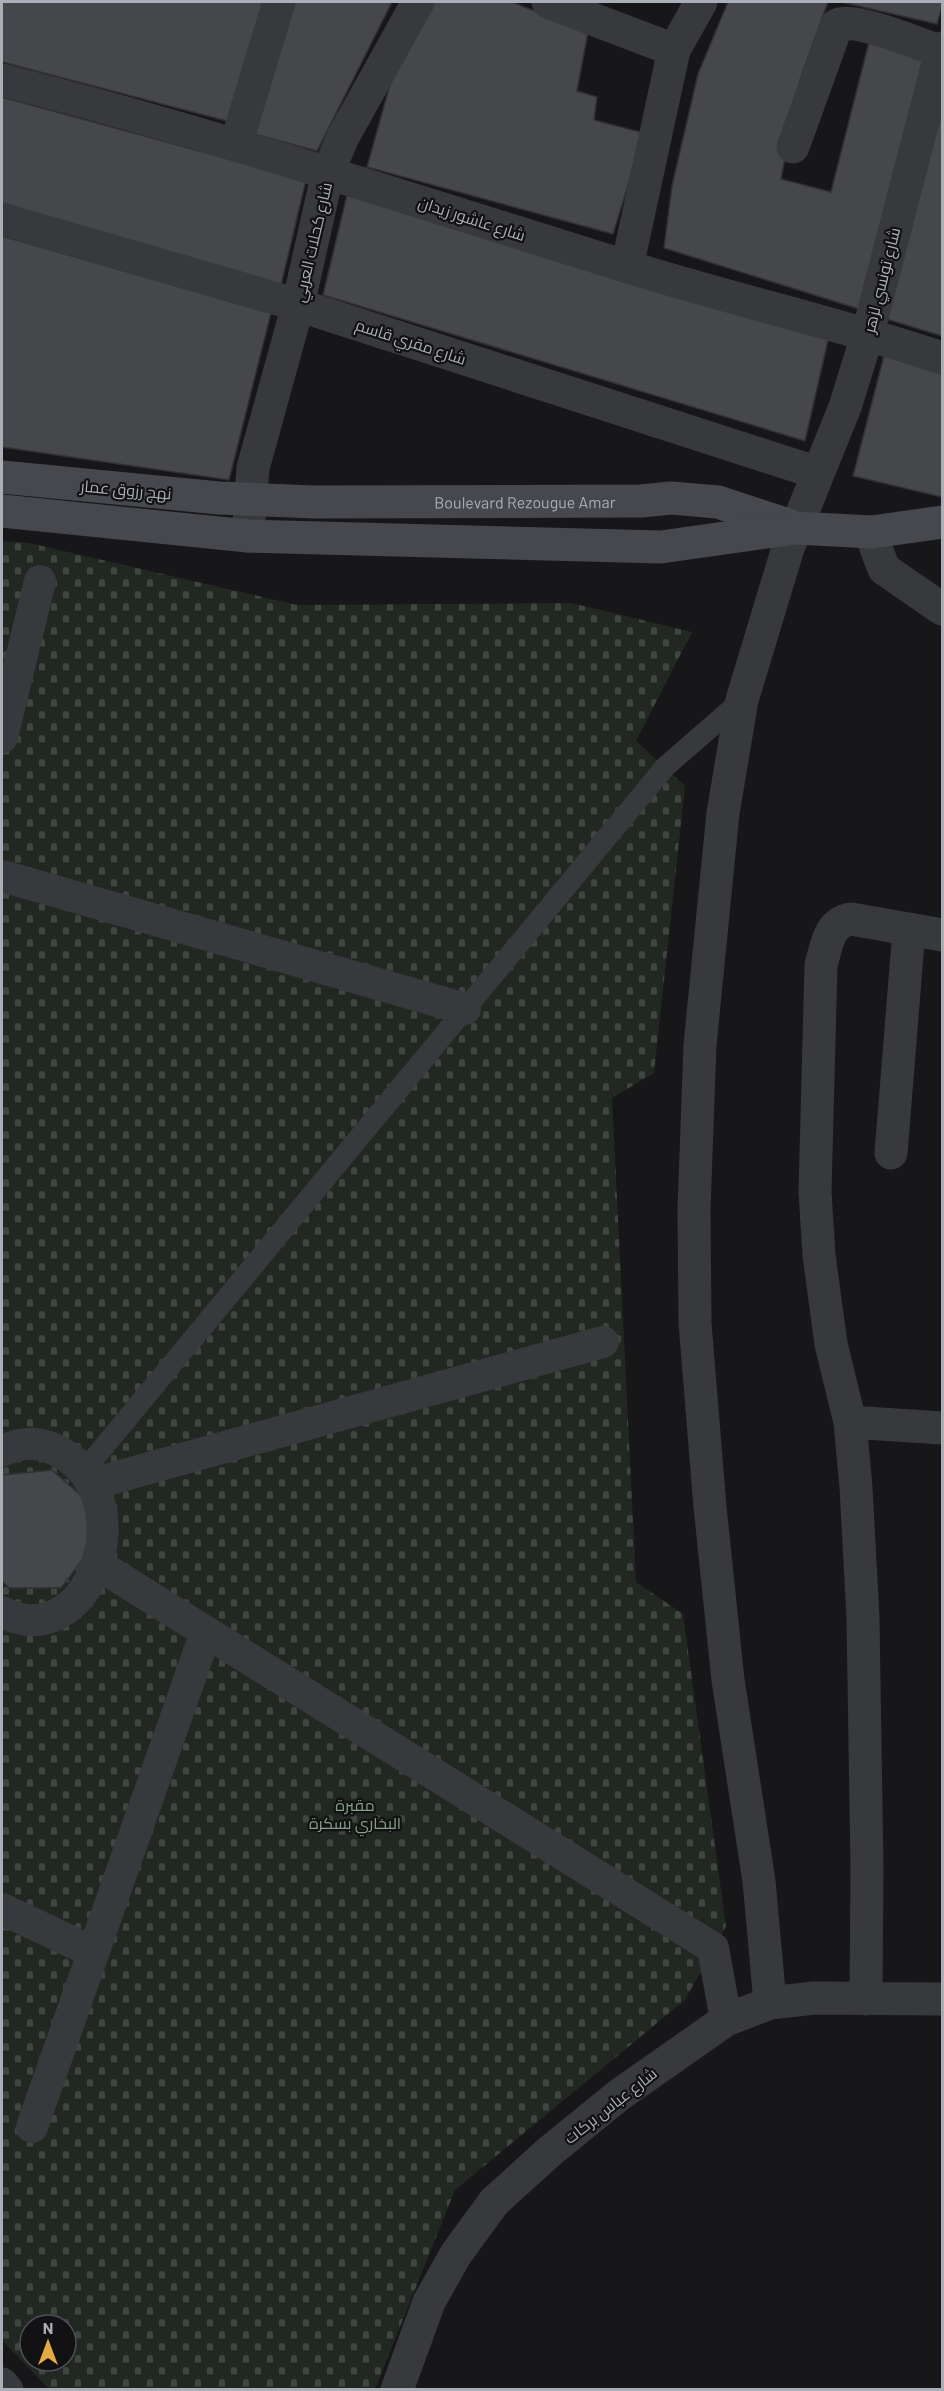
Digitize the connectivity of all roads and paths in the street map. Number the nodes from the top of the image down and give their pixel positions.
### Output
1 (279, 2) edge
2 (418, 2) edge
3 (548, 2) edge
4 (701, 2) edge
5 (674, 50) junction
6 (942, 50) edge
7 (2, 80) edge
8 (236, 144) junction
9 (793, 147) dead end
10 (328, 172) junction
11 (2, 219) edge
12 (627, 267) junction
13 (298, 305) junction
14 (868, 333) junction
15 (942, 358) edge
16 (818, 473) junction
17 (2, 477) edge
18 (250, 498) junction
19 (2, 511) edge
20 (799, 517) junction
21 (942, 522) edge
22 (872, 531) junction
23 (248, 536) junction
24 (661, 547) joint
25 (40, 581) dead end
26 (942, 609) edge
27 (742, 700) junction
28 (2, 737) edge
29 (2, 876) edge
30 (909, 930) junction
31 (942, 935) edge
32 (465, 1009) junction
33 (891, 1153) dead end
34 (603, 1342) dead end
35 (850, 1422) junction
36 (942, 1428) edge
37 (2, 1451) edge
38 (88, 1478) junction
39 (97, 1564) junction
40 (2, 1612) edge
41 (206, 1632) junction
42 (2, 1909) edge
43 (93, 1952) junction
44 (866, 1999) junction
45 (942, 2000) edge
46 (770, 2003) junction
47 (726, 2020) junction
48 (32, 2127) dead end
49 (2, 2384) edge
50 (7, 2390) edge
51 (397, 2390) edge

1 - 8 street
2 - 10 street, شارع كحلات العربي
3 - 5 street
4 - 5 street
5 - 12 street
6 - 9 street
6 - 14 street, شارع تونسي لزهر
7 - 8 street, شارع عاشور زيدان
8 - 10 street, شارع عاشور زيدان
10 - 12 street, شارع عاشور زيدان
10 - 13 street, شارع كحلات العربي
11 - 13 street, شارع مقري قاسم
12 - 14 street, شارع عاشور زيدان
13 - 16 street, شارع مقري قاسم
13 - 18 street, شارع كحلات العربي
14 - 15 street, شارع عاشور زيدان
14 - 16 street, شارع تونسي لزهر
16 - 20 street, شارع تونسي لزهر
17 - 18 main road, نهج رزوق عمار
18 - 20 main road, Boulevard Rezougue Amar
18 - 23 street, شارع كحلات العربي
19 - 23 main road, نهج رزوق عمار
20 - 22 main road, Boulevard Rezougue Amar
20 - 24 main road, Boulevard Rezougue Amar
20 - 27 street, شارع تونسي لزهر
21 - 22 main road, Boulevard Rezougue Amar
22 - 26 street
23 - 24 main road, نهج رزوق عمار
25 - 28 street
27 - 32 lane
27 - 46 street, شارع تونسي لزهر
29 - 32 street
30 - 31 street
30 - 33 street
30 - 35 street
32 - 38 lane
34 - 38 street
35 - 36 street
35 - 44 street
37 - 38 street
38 - 39 street
39 - 40 street
39 - 41 street
41 - 43 street
41 - 47 street
42 - 43 street
43 - 48 street
44 - 45 street, شارع عباس بركات
44 - 46 street, شارع عباس بركات
46 - 47 street, شارع عباس بركات
47 - 51 street, شارع عباس بركات
49 - 50 street

